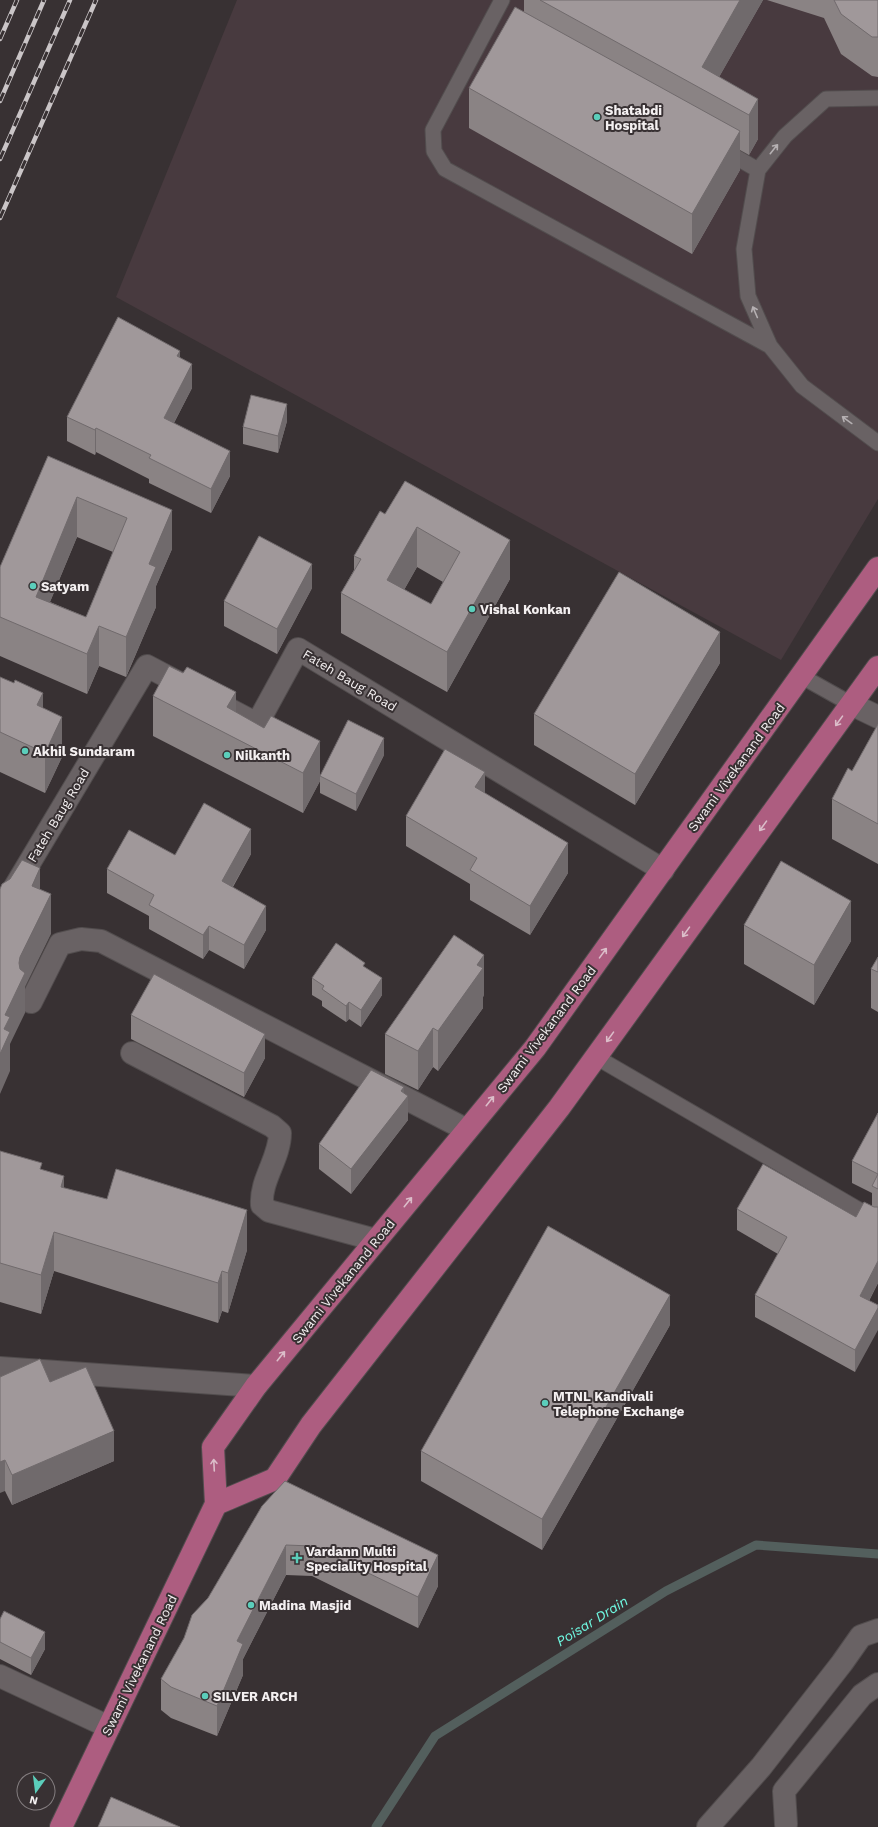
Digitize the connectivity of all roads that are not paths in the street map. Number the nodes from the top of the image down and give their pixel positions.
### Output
1 (502, 0) edge
2 (489, 22) junction
3 (503, 29) edge
4 (878, 98) edge
5 (710, 143) edge
6 (758, 170) junction
7 (770, 346) junction
8 (878, 443) edge
9 (878, 568) edge
10 (878, 667) edge
11 (801, 676) junction
12 (851, 704) junction
13 (878, 717) edge
14 (662, 870) junction
15 (0, 912) edge
16 (32, 1002) dead end
17 (132, 1053) dead end
18 (596, 1057) junction
19 (467, 1130) junction
20 (878, 1221) edge
21 (376, 1240) junction
22 (0, 1368) edge
23 (256, 1386) junction
24 (216, 1504) junction
25 (878, 1630) edge
26 (0, 1676) edge
27 (878, 1684) edge
28 (109, 1727) junction
29 (788, 1826) edge
30 (61, 1827) edge
31 (708, 1827) edge

1 - 2 lane
2 - 3 lane
2 - 7 lane
6 -> 4 lane
5 - 6 lane
7 -> 6 lane
8 -> 7 lane
9 - 11 main road, Swami Vivekanand Road
10 - 12 main road
11 - 12 lane
11 - 14 main road, Swami Vivekanand Road
12 - 13 street
12 -> 18 main road
14 - 15 street, Fateh Baug Road
19 -> 14 main road, Swami Vivekanand Road
16 - 19 street
17 - 21 street
18 - 20 lane
18 - 24 main road
21 -> 19 main road, Swami Vivekanand Road
23 -> 21 main road, Swami Vivekanand Road
22 - 23 street
24 -> 23 main road, Swami Vivekanand Road
24 - 28 main road, Swami Vivekanand Road
25 - 31 street
26 - 28 street
27 - 29 street
28 - 30 main road, Swami Vivekanand Road

